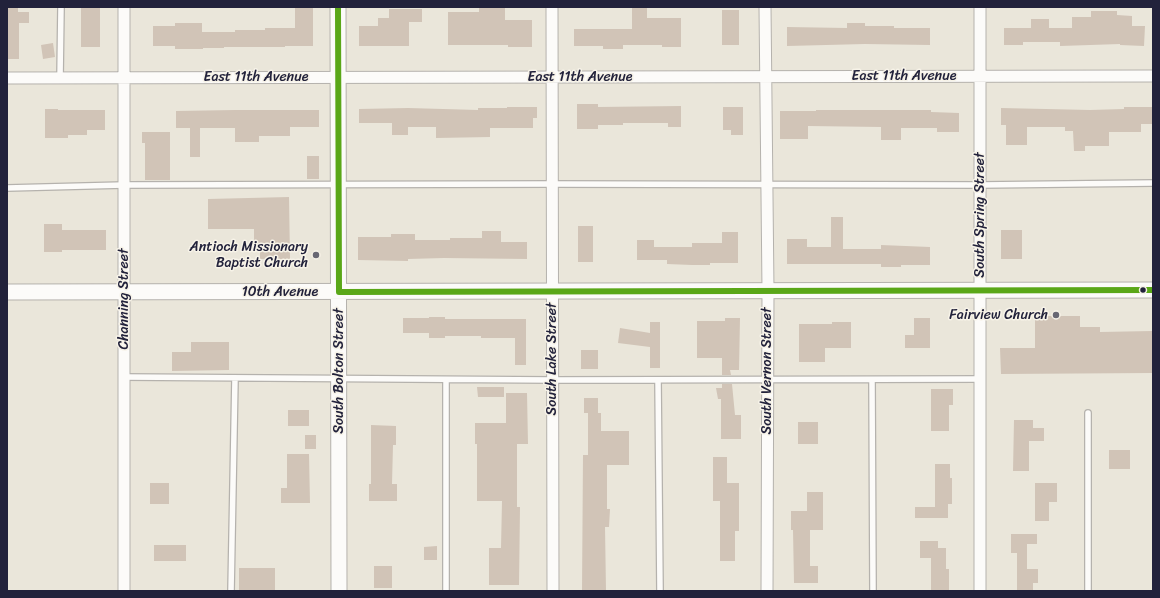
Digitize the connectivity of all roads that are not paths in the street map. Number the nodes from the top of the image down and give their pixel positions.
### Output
1 (61, 7) edge
2 (124, 7) edge
3 (338, 7) edge
4 (552, 7) edge
5 (765, 7) edge
6 (980, 7) edge
7 (765, 76) junction
8 (980, 76) junction
9 (1153, 76) edge
10 (338, 77) junction
11 (7, 78) edge
12 (60, 78) junction
13 (124, 78) junction
14 (552, 78) junction
15 (1153, 183) edge
16 (552, 184) junction
17 (766, 184) junction
18 (980, 184) junction
19 (124, 185) junction
20 (338, 185) junction
21 (7, 188) edge
22 (768, 290) junction
23 (980, 290) junction
24 (1153, 290) edge
25 (552, 291) junction
26 (7, 292) edge
27 (124, 292) junction
28 (339, 292) junction
29 (124, 377) junction
30 (235, 378) junction
31 (339, 379) junction
32 (980, 379) junction
33 (446, 380) junction
34 (552, 380) junction
35 (658, 380) junction
36 (767, 380) junction
37 (872, 380) junction
38 (1088, 413) dead end
39 (124, 591) edge
40 (231, 591) edge
41 (339, 591) edge
42 (446, 591) edge
43 (553, 591) edge
44 (660, 591) edge
45 (767, 591) edge
46 (873, 591) edge
47 (980, 591) edge
48 (1088, 591) edge

1 - 12 lane
2 - 13 street, Channing Street
3 - 10 main road, South Bolton Street
4 - 14 street, South Lake Street
5 - 7 street, South Vernon Street
6 - 8 street, South Spring Street
7 - 8 street, East 11th Avenue
7 - 14 street, East 11th Avenue
7 - 17 street, South Vernon Street
8 - 9 street, East 11th Avenue
8 - 18 street, South Spring Street
10 - 13 street, East 11th Avenue
10 - 14 street, East 11th Avenue
10 - 20 main road, South Bolton Street
11 - 12 street, East 11th Avenue
12 - 13 street, East 11th Avenue
13 - 19 street, Channing Street
14 - 16 street, South Lake Street
15 - 18 lane
16 - 17 lane
16 - 20 lane
16 - 25 street, South Lake Street
17 - 18 lane
17 - 22 street, South Vernon Street
18 - 23 street, South Spring Street
19 - 20 lane
19 - 21 lane
19 - 27 street, Channing Street
20 - 28 main road, South Bolton Street
22 - 23 main road, 10th Avenue
22 - 25 main road, 10th Avenue
22 - 36 street, South Vernon Street
23 - 24 main road, 10th Avenue
23 - 32 street, South Spring Street
25 - 28 main road, 10th Avenue
25 - 34 street, South Lake Street
26 - 27 main road, 10th Avenue
27 - 28 main road, 10th Avenue
27 - 29 street, Channing Street
28 - 31 main road, South Bolton Street
29 - 30 lane
29 - 39 street, Channing Street
30 - 31 lane
30 - 40 lane
31 - 33 lane
31 - 41 main road, South Bolton Street
32 - 37 lane
32 - 47 street, South Spring Street
33 - 34 lane
33 - 42 lane
34 - 35 lane
34 - 43 street, South Lake Street
35 - 36 lane
35 - 44 lane
36 - 37 lane
36 - 45 street, South Vernon Street
37 - 46 lane
38 - 48 lane

